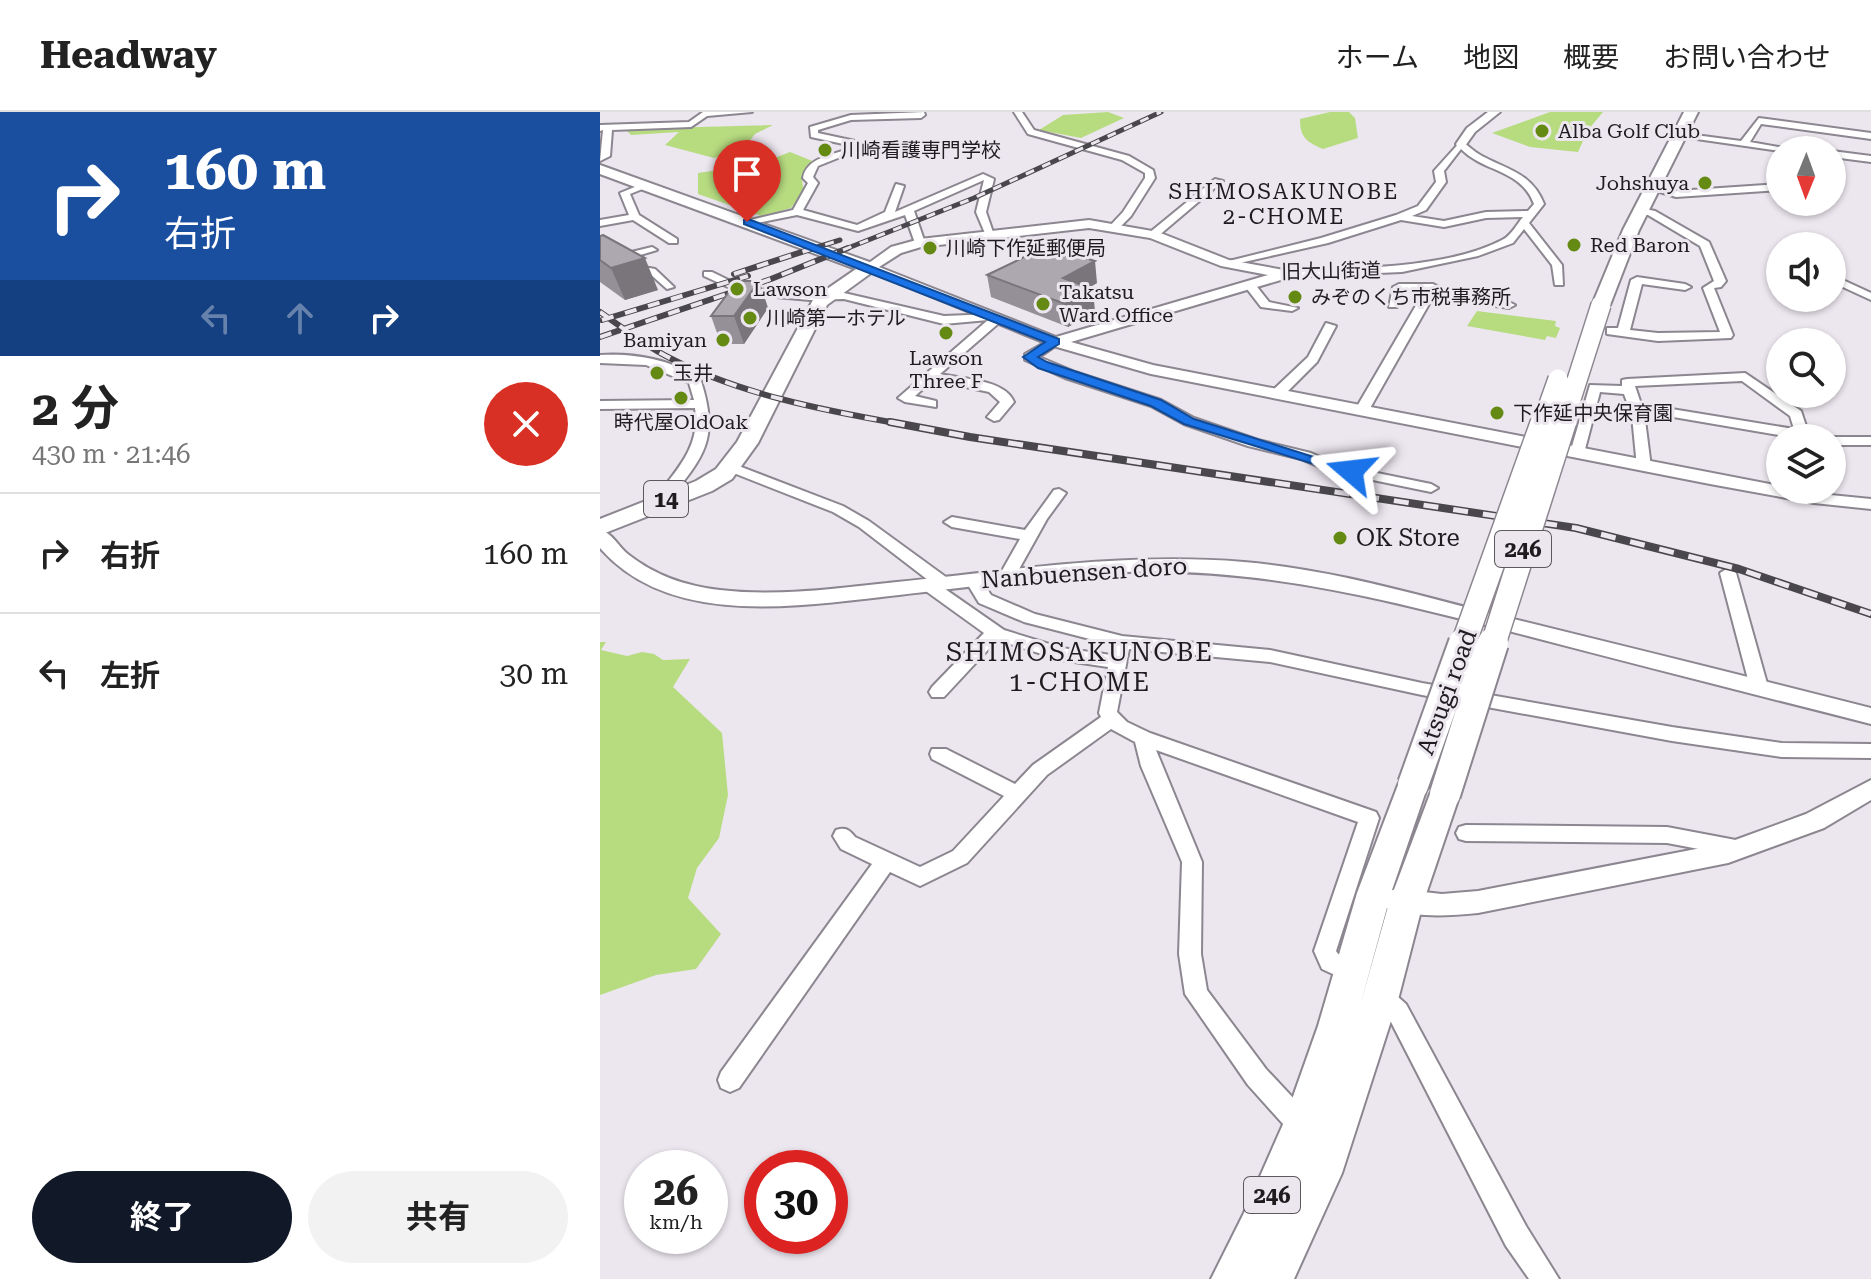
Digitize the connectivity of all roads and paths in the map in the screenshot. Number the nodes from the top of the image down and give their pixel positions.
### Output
1 (748, 112) edge
2 (920, 112) edge
3 (1018, 112) edge
4 (1495, 112) edge
5 (1678, 112) edge
6 (1691, 112) edge
7 (606, 126) edge
8 (1680, 136) junction
9 (1871, 136) edge
10 (1461, 144) junction
11 (1744, 144) junction
12 (1766, 147) edge
13 (1846, 156) edge
14 (600, 158) edge
15 (1871, 159) edge
16 (600, 169) edge
17 (1218, 181) dead end
18 (645, 186) junction
19 (899, 186) dead end
20 (1652, 188) junction
21 (1766, 188) edge
22 (909, 210) junction
23 (1640, 211) junction
24 (797, 212) junction
25 (1533, 214) junction
26 (635, 217) junction
27 (1400, 217) junction
28 (747, 222) junction
29 (600, 223) edge
30 (844, 223) junction
31 (1525, 224) junction
32 (1113, 228) junction
33 (1153, 235) junction
34 (991, 236) junction
35 (673, 241) dead end
36 (920, 243) junction
37 (600, 248) edge
38 (652, 250) dead end
39 (615, 259) edge
40 (1226, 263) junction
41 (869, 268) junction
42 (708, 274) dead end
43 (1284, 274) junction
44 (1559, 283) dead end
45 (1250, 285) junction
46 (1846, 285) edge
47 (670, 287) dead end
48 (1685, 287) dead end
49 (1430, 293) junction
50 (825, 297) junction
51 (1871, 297) edge
52 (1593, 304) junction
53 (1393, 305) dead end
54 (1509, 305) dead end
55 (1292, 308) dead end
56 (993, 317) junction
57 (1330, 326) dead end
58 (1055, 342) junction
59 (600, 359) edge
60 (930, 376) junction
61 (1629, 390) junction
62 (1277, 394) junction
63 (703, 404) junction
64 (931, 404) dead end
65 (600, 405) edge
66 (1636, 407) junction
67 (1362, 410) junction
68 (994, 417) dead end
69 (1799, 424) edge
70 (1766, 428) edge
71 (1871, 441) edge
72 (1846, 442) edge
73 (1577, 453) junction
74 (731, 467) junction
75 (1644, 467) junction
76 (1431, 488) dead end
77 (1059, 493) dead end
78 (660, 501) junction
79 (1871, 504) edge
80 (952, 522) dead end
81 (600, 528) edge
82 (600, 536) edge
83 (1030, 536) junction
84 (1728, 573) dead end
85 (1007, 576) junction
86 (973, 580) junction
87 (936, 584) junction
88 (995, 632) junction
89 (1122, 642) junction
90 (1117, 662) junction
91 (1759, 687) junction
92 (938, 692) dead end
93 (1871, 716) edge
94 (1113, 718) junction
95 (1143, 738) junction
96 (1871, 751) edge
97 (939, 754) dead end
98 (1871, 789) edge
99 (1016, 793) junction
100 (1466, 833) dead end
101 (843, 836) dead end
102 (1741, 849) junction
103 (886, 861) junction
104 (1390, 898) junction
105 (1366, 984) junction
106 (730, 1080) dead end
107 (1302, 1126) junction
108 (1232, 1279) edge
109 (1272, 1279) edge
110 (1545, 1279) edge

1 - 7 street
2 - 24 street
3 - 32 street
4 - 10 street
5 - 52 main road, Atsugi road / 246
6 - 8 main road, Atsugi road / 246
7 - 14 street
8 - 11 street
8 - 20 main road, Atsugi road / 246
9 - 11 street
10 - 25 street
10 - 27 street
11 - 12 street
13 - 15 street
16 - 18 main road
17 - 33 street
18 - 26 street
18 - 28 main road
19 - 30 street
20 - 21 street
20 - 23 main road, Atsugi road / 246
22 - 30 street
22 - 34 street
22 - 36 street
23 - 48 street
23 - 52 main road, Atsugi road / 246
24 - 28 street
24 - 30 street
25 - 27 street
25 - 31 street, 旧大山街道
26 - 29 street
26 - 35 street
27 - 40 street
28 - 41 main road
31 - 43 street, 旧大山街道
31 - 44 street
32 - 33 street, 旧大山街道
32 - 34 street, 旧大山街道
33 - 40 street, 旧大山街道
34 - 36 street, 旧大山街道
36 - 41 street, 旧大山街道
37 - 38 street
39 - 47 street
40 - 43 street, 旧大山街道
41 - 50 main road, 14
41 - 56 street
42 - 50 street
43 - 45 street
45 - 55 street
45 - 58 street
46 - 51 street
49 - 53 street
49 - 54 street
49 - 67 street
50 - 56 street
50 - 74 main road, 14
52 - 104 main road, Atsugi road / 246, bridge
52 - 104 main road, Atsugi road / 246, bridge
56 - 58 street
56 - 60 street
57 - 62 street
58 - 62 street
58 - 76 street
59 - 63 street
60 - 64 street
60 - 68 street
61 - 66 street
61 - 69 street
61 - 73 street
62 - 67 street
63 - 65 street
63 - 78 street
66 - 70 street
66 - 75 street
67 - 73 street
71 - 72 street
73 - 75 street
74 - 78 main road, 14
74 - 87 street
75 - 79 street
77 - 83 street
78 - 81 main road, 14
80 - 83 street
82 - 87 street, Nanbuensen doro
83 - 85 street
84 - 91 street
85 - 86 street, Nanbuensen doro
85 - 91 street, Nanbuensen doro
86 - 87 street, Nanbuensen doro
86 - 89 street
87 - 88 street
88 - 90 street
88 - 92 street
89 - 90 street
89 - 96 street
90 - 94 street
91 - 93 street, Nanbuensen doro
94 - 95 street
94 - 99 street
95 - 105 street
95 - 107 street
97 - 99 street
98 - 102 street
99 - 103 street
100 - 102 street
101 - 103 street
102 - 104 street
103 - 106 street
104 - 105 main road, Atsugi road / 246
105 - 107 main road, Atsugi road / 246
105 - 109 main road, Atsugi road / 246
105 - 110 street
107 - 108 main road, Atsugi road / 246

